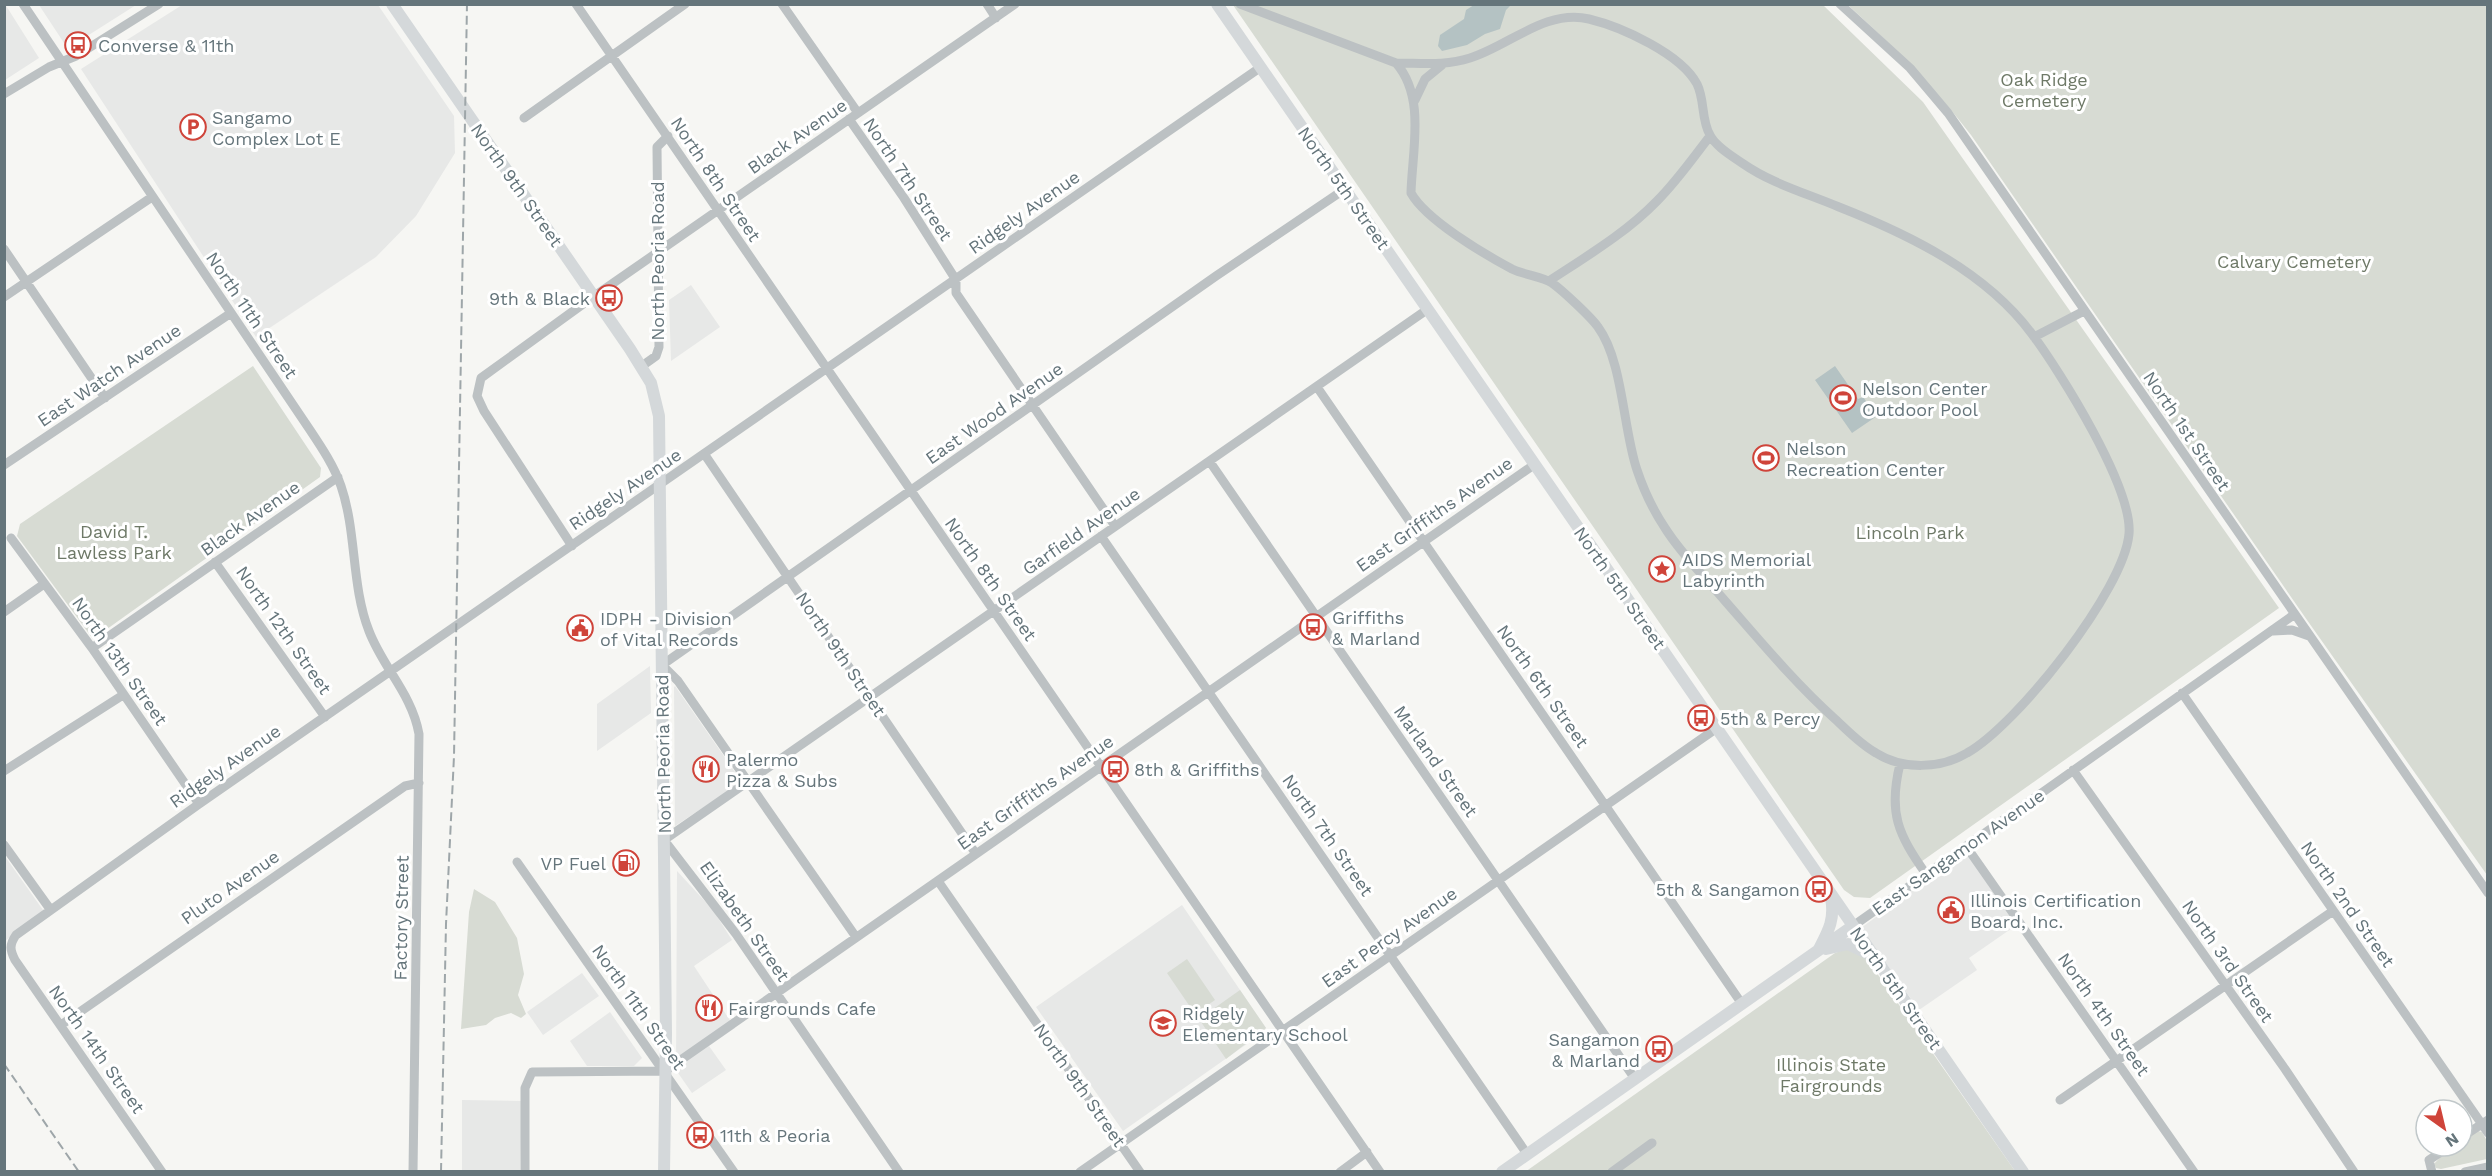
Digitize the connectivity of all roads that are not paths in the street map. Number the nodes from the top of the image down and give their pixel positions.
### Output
1 (23, 4) edge
2 (159, 4) edge
3 (392, 4) edge
4 (576, 4) edge
5 (685, 4) edge
6 (782, 4) edge
7 (987, 4) edge
8 (1015, 4) edge
9 (1208, 4) edge
10 (1217, 4) edge
11 (1240, 4) edge
12 (1840, 4) edge
13 (1256, 7) edge
14 (1225, 15) junction
15 (996, 18) junction
16 (611, 56) junction
17 (60, 61) junction
18 (1396, 63) junction
19 (1442, 65) junction
20 (1261, 67) junction
21 (4, 94) edge
22 (1414, 100) junction
23 (858, 113) junction
24 (524, 118) dead end
25 (849, 119) junction
26 (668, 136) junction
27 (1710, 136) junction
28 (1345, 189) junction
29 (152, 197) junction
30 (718, 210) junction
31 (4, 249) edge
32 (657, 253) junction
33 (956, 280) junction
34 (1549, 280) junction
35 (27, 282) junction
36 (4, 297) edge
37 (594, 297) junction
38 (1428, 309) junction
39 (2084, 311) junction
40 (231, 313) junction
41 (2034, 337) junction
42 (642, 366) junction
43 (826, 369) junction
44 (1317, 387) junction
45 (105, 398) junction
46 (1033, 405) junction
47 (705, 455) junction
48 (1210, 462) junction
49 (1535, 464) junction
50 (4, 465) edge
51 (338, 477) junction
52 (660, 485) junction
53 (911, 492) junction
54 (1115, 526) junction
55 (1101, 536) junction
56 (11, 538) dead end
57 (1423, 542) junction
58 (572, 546) junction
59 (215, 562) junction
60 (790, 577) junction
61 (44, 584) junction
62 (4, 612) edge
63 (994, 612) junction
64 (2295, 614) junction
65 (1316, 617) junction
66 (2270, 631) junction
67 (2311, 637) junction
68 (92, 648) junction
69 (662, 665) junction
70 (391, 671) junction
71 (1209, 692) junction
72 (2182, 693) junction
73 (123, 695) junction
74 (871, 697) junction
75 (325, 717) junction
76 (1717, 728) junction
77 (1900, 764) junction
78 (1100, 766) junction
79 (2073, 770) junction
80 (4, 771) edge
81 (749, 782) junction
82 (420, 783) junction
83 (199, 804) junction
84 (1605, 806) junction
85 (664, 840) junction
86 (4, 845) edge
87 (1966, 846) junction
88 (976, 854) junction
89 (517, 862) dead end
90 (1926, 873) junction
91 (938, 880) junction
92 (1498, 880) junction
93 (1830, 892) junction
94 (2487, 893) edge
95 (50, 909) junction
96 (2333, 911) junction
97 (1853, 926) junction
98 (856, 937) junction
99 (11, 943) joint
100 (1817, 952) junction
101 (1391, 957) junction
102 (1876, 960) junction
103 (2224, 987) junction
104 (776, 993) junction
105 (1742, 1004) junction
106 (61, 1025) junction
107 (1283, 1030) junction
108 (2117, 1061) junction
109 (665, 1071) junction
110 (1635, 1079) junction
111 (2060, 1100) dead end
112 (2485, 1122) edge
113 (2487, 1133) edge
114 (1120, 1143) junction
115 (1652, 1143) dead end
116 (1367, 1152) junction
117 (1527, 1154) junction
118 (2432, 1158) edge
119 (2487, 1167) edge
120 (162, 1172) edge
121 (413, 1172) edge
122 (525, 1172) edge
123 (664, 1172) edge
124 (734, 1172) edge
125 (899, 1172) edge
126 (1080, 1172) edge
127 (1140, 1172) edge
128 (1340, 1172) edge
129 (1380, 1172) edge
130 (1502, 1172) edge
131 (1612, 1172) edge
132 (2023, 1172) edge
133 (2194, 1172) edge
134 (2354, 1172) edge
135 (2432, 1172) edge
136 (2465, 1172) edge

1 - 17 street, North 11th Street
2 - 17 street
3 - 37 main road, North 9th Street
4 - 16 street, North 8th Street
5 - 16 street
6 - 23 street, North 7th Street
7 - 15 street
8 - 15 street, Black Avenue
9 - 14 main road
10 - 14 main road, North 5th Street
11 - 13 street
12 - 39 street, North 1st Street
13 - 18 street
14 - 20 main road, North 5th Street
15 - 23 street, Black Avenue
16 - 24 street
16 - 26 street, North 8th Street
17 - 21 street
17 - 29 street, North 11th Street
18 - 19 street
18 - 22 street
19 - 22 street
19 - 27 street
20 - 28 main road, North 5th Street
20 - 33 street, Ridgely Avenue
22 - 34 street
23 - 25 street, Black Avenue
25 - 30 street, Black Avenue
25 - 33 street, North 7th Street
26 - 30 street, North 8th Street
26 - 32 street, North Peoria Road
27 - 34 street
27 - 41 street
28 - 38 main road, North 5th Street
28 - 46 street, East Wood Avenue
29 - 35 street
29 - 40 street, North 11th Street
30 - 32 street, Black Avenue
30 - 43 street, North 8th Street
31 - 35 street
32 - 37 street, Black Avenue
32 - 42 street, North Peoria Road
33 - 43 street, Ridgely Avenue
33 - 46 street, North 7th Street
34 - 77 street
35 - 36 street
35 - 45 street
37 - 42 main road, North 9th Street
37 - 58 street, Black Avenue
38 - 44 street, Garfield Avenue
38 - 49 main road, North 5th Street
39 - 41 street
39 - 64 street, North 1st Street
40 - 45 street, East Watch Avenue
40 - 51 street, North 11th Street
41 - 77 street
42 - 52 main road, North Peoria Road
43 - 47 street, Ridgely Avenue
43 - 53 street, North 8th Street
44 - 48 street, Garfield Avenue
44 - 57 street, North 6th Street
45 - 50 street, East Watch Avenue
46 - 53 street, East Wood Avenue
46 - 54 street, North 7th Street
47 - 52 street, Ridgely Avenue
47 - 60 street, North 9th Street
48 - 54 street, Garfield Avenue
48 - 65 street, Marland Street
49 - 57 street, East Griffiths Avenue
49 - 76 main road, North 5th Street
51 - 59 street, Black Avenue
51 - 70 street, North 11th Street
52 - 58 street, Ridgely Avenue
52 - 69 main road, North Peoria Road
53 - 60 street, East Wood Avenue
53 - 63 street, North 8th Street
54 - 55 street, Garfield Avenue
55 - 63 street, Garfield Avenue
55 - 71 street, North 7th Street
56 - 61 street, North 13th Street
57 - 65 street, East Griffiths Avenue
57 - 84 street, North 6th Street
58 - 70 street, Ridgely Avenue
59 - 68 street, Black Avenue
59 - 75 street, North 12th Street
60 - 69 street, East Wood Avenue
60 - 74 street, North 9th Street
61 - 62 street
61 - 68 street, North 13th Street
63 - 74 street, Garfield Avenue
63 - 78 street, North 8th Street
64 - 66 street, East Sangamon Avenue
64 - 67 street, North 1st Street
65 - 71 street, East Griffiths Avenue
65 - 92 street, Marland Street
66 - 67 street
66 - 72 street, East Sangamon Avenue
67 - 94 street, North 1st Street
68 - 73 street, North 13th Street
69 - 81 street
69 - 85 main road, North Peoria Road
70 - 75 street, Ridgely Avenue
70 - 82 street, Factory Street
71 - 78 street, East Griffiths Avenue
71 - 101 street, North 7th Street
72 - 79 street, East Sangamon Avenue
72 - 96 street, North 2nd Street
73 - 80 street
73 - 83 street, North 13th Street
74 - 81 street, Garfield Avenue
74 - 88 street, North 9th Street
75 - 83 street, Ridgely Avenue
76 - 84 street, East Percy Avenue
76 - 93 main road, North 5th Street
77 - 90 street
78 - 88 street, East Griffiths Avenue
78 - 107 street, North 8th Street
79 - 87 street, East Sangamon Avenue
79 - 103 street, North 3rd Street
81 - 85 street, Garfield Avenue
81 - 98 street
82 - 106 street, Pluto Avenue
82 - 121 street, Factory Street
83 - 95 street, Ridgely Avenue
84 - 92 street, East Percy Avenue
84 - 105 street, North 6th Street
85 - 104 street, Elizabeth Street
85 - 109 main road, North Peoria Road
86 - 95 street
87 - 90 street, East Sangamon Avenue
87 - 108 street, North 4th Street
88 - 91 street, East Griffiths Avenue
89 - 109 street, North 11th Street
90 - 97 street, East Sangamon Avenue
91 - 98 street, East Griffiths Avenue
91 - 114 street, North 9th Street
92 - 101 street, East Percy Avenue
92 - 110 street, Marland Street
93 - 97 main road, North 5th Street
93 - 100 main road
95 - 99 street, Ridgely Avenue
96 - 103 street
96 - 112 street, North 2nd Street
97 - 100 main road, East Sangamon Avenue
97 - 102 main road, North 5th Street
98 - 104 street, East Griffiths Avenue
99 - 106 street, North 14th Street
100 - 102 main road
100 - 105 main road, East Sangamon Avenue
101 - 107 street, East Percy Avenue
101 - 117 street, North 7th Street
102 - 132 main road, North 5th Street
103 - 108 street
103 - 134 street, North 3rd Street
104 - 109 street, East Griffiths Avenue
104 - 125 street, Elizabeth Street
105 - 110 main road, East Sangamon Avenue
106 - 120 street, North 14th Street
107 - 114 street, East Percy Avenue
107 - 116 street, North 8th Street
108 - 111 street
108 - 133 street, North 4th Street
109 - 122 street
109 - 123 main road, North Peoria Road
109 - 124 street, North 11th Street
110 - 117 main road, East Sangamon Avenue
112 - 113 street, North 2nd Street
114 - 126 street, East Percy Avenue
114 - 127 street, North 9th Street
115 - 131 street
116 - 128 street
116 - 129 street, North 8th Street
117 - 130 main road, East Sangamon Avenue
118 - 135 street
119 - 136 street

